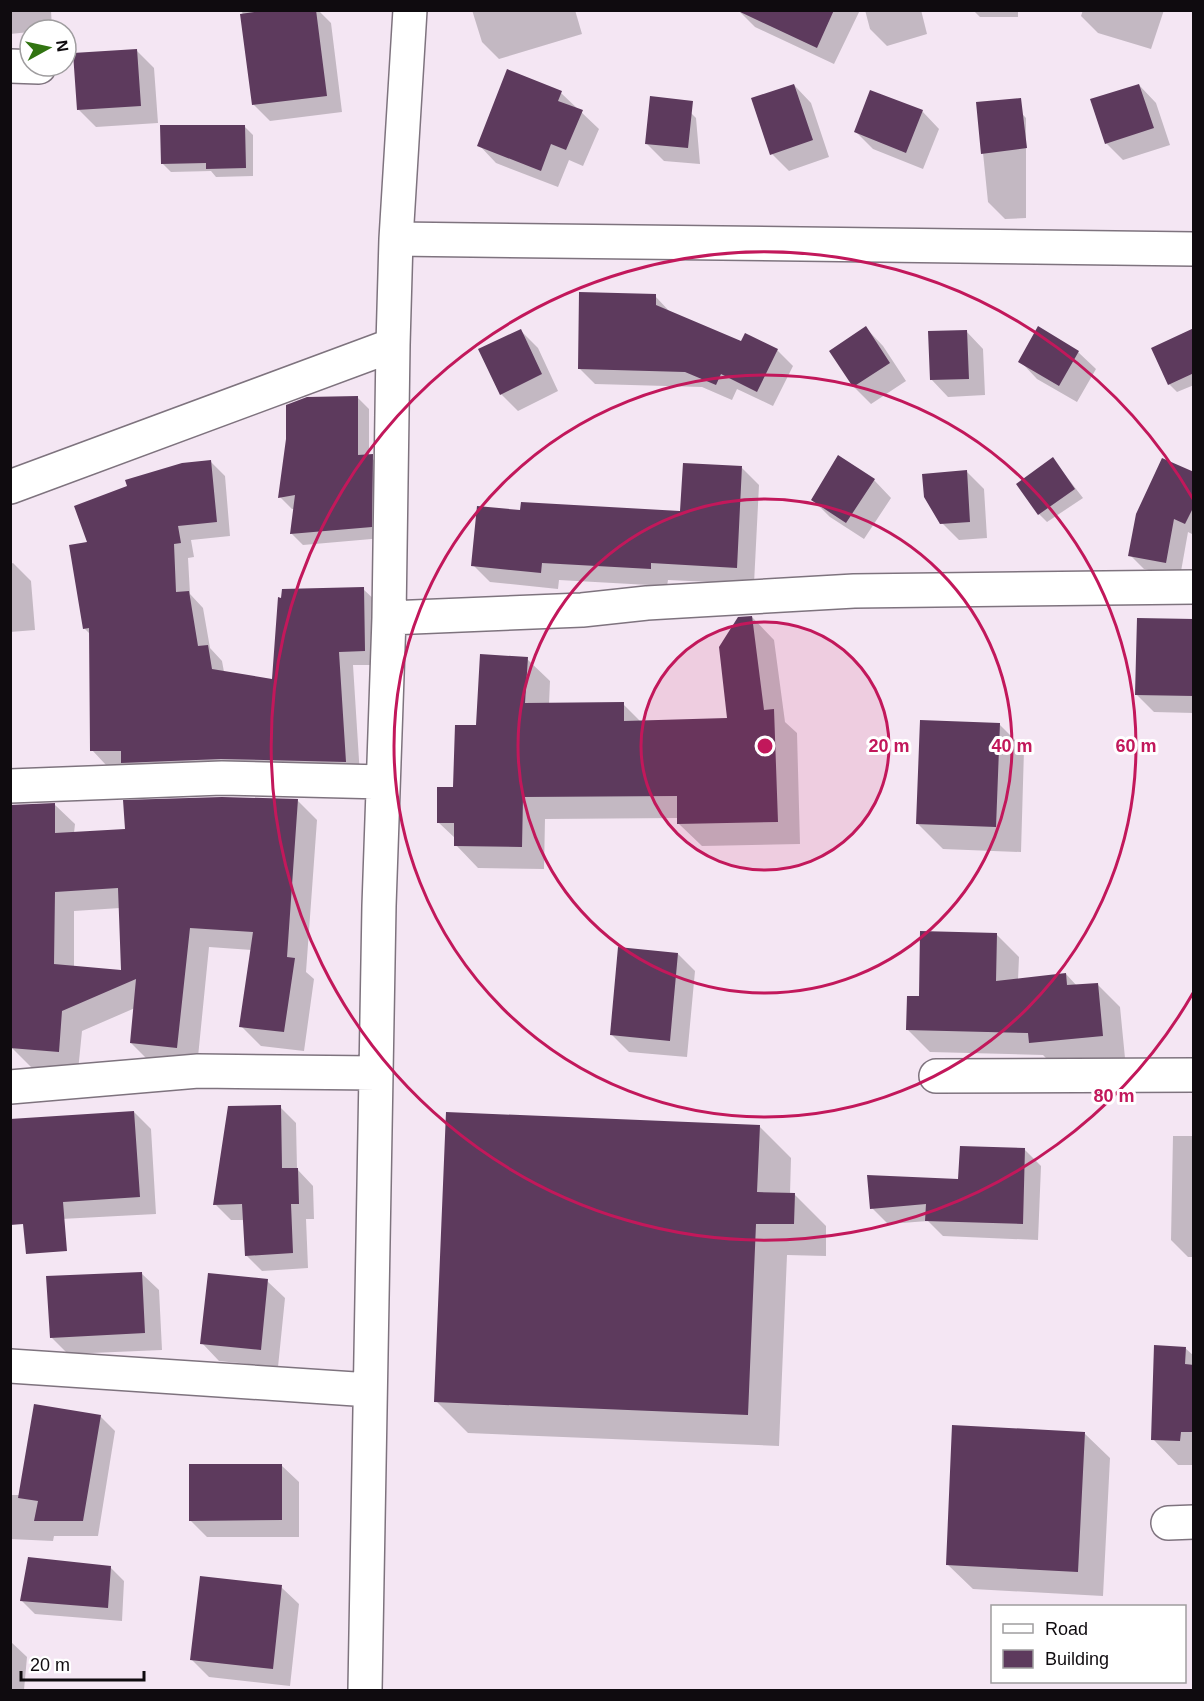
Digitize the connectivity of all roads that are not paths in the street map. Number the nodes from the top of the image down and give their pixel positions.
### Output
1 (410, 10) edge
2 (396, 238) junction
3 (1194, 249) edge
4 (393, 345) junction
5 (10, 487) edge
6 (1194, 587) edge
7 (389, 618) junction
8 (383, 782) junction
9 (10, 786) edge
10 (376, 1073) junction
11 (1194, 1075) edge
12 (936, 1077) dead end
13 (10, 1087) edge
14 (10, 1366) edge
15 (370, 1390) junction
16 (365, 1690) edge

1 - 2 street
2 - 3 street
2 - 4 street
4 - 5 street
4 - 7 street
6 - 7 street
7 - 8 street
8 - 9 street
8 - 10 street
10 - 13 street
10 - 15 street
11 - 12 street
14 - 15 street
15 - 16 street

